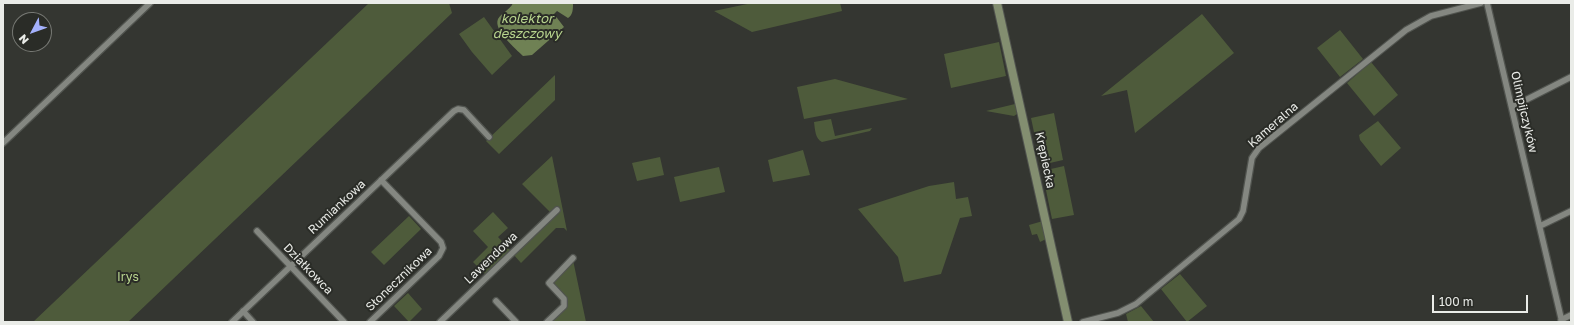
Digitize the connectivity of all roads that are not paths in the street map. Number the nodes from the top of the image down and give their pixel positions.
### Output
1 (150, 3) edge
2 (997, 3) edge
3 (1481, 3) edge
4 (1487, 3) edge
5 (1571, 77) edge
6 (1512, 106) junction
7 (489, 137) dead end
8 (3, 143) edge
9 (381, 180) junction
10 (557, 210) dead end
11 (1571, 211) edge
12 (1540, 226) junction
13 (257, 231) dead end
14 (573, 258) dead end
15 (290, 266) junction
16 (496, 301) dead end
17 (243, 311) junction
18 (1571, 315) edge
19 (1562, 321) edge
20 (232, 322) edge
21 (254, 322) edge
22 (344, 322) edge
23 (370, 322) edge
24 (440, 322) edge
25 (516, 322) edge
26 (547, 322) edge
27 (1068, 322) edge
28 (1083, 322) edge

1 - 8 street
2 - 27 street, Krępiecka
3 - 28 street, Kameralna
4 - 6 street, Olimpijczyków
5 - 6 street
6 - 12 street, Olimpijczyków
7 - 9 street, Rumiankowa
9 - 15 street, Rumiankowa
9 - 23 street, Słonecznikowa
10 - 24 street, Lawendowa
11 - 12 street
12 - 19 street, Olimpijczyków
13 - 15 street, Działkowca
14 - 26 street
15 - 17 street, Rumiankowa
15 - 22 street, Działkowca
16 - 25 street
17 - 20 street, Rumiankowa
17 - 21 street
18 - 19 street

